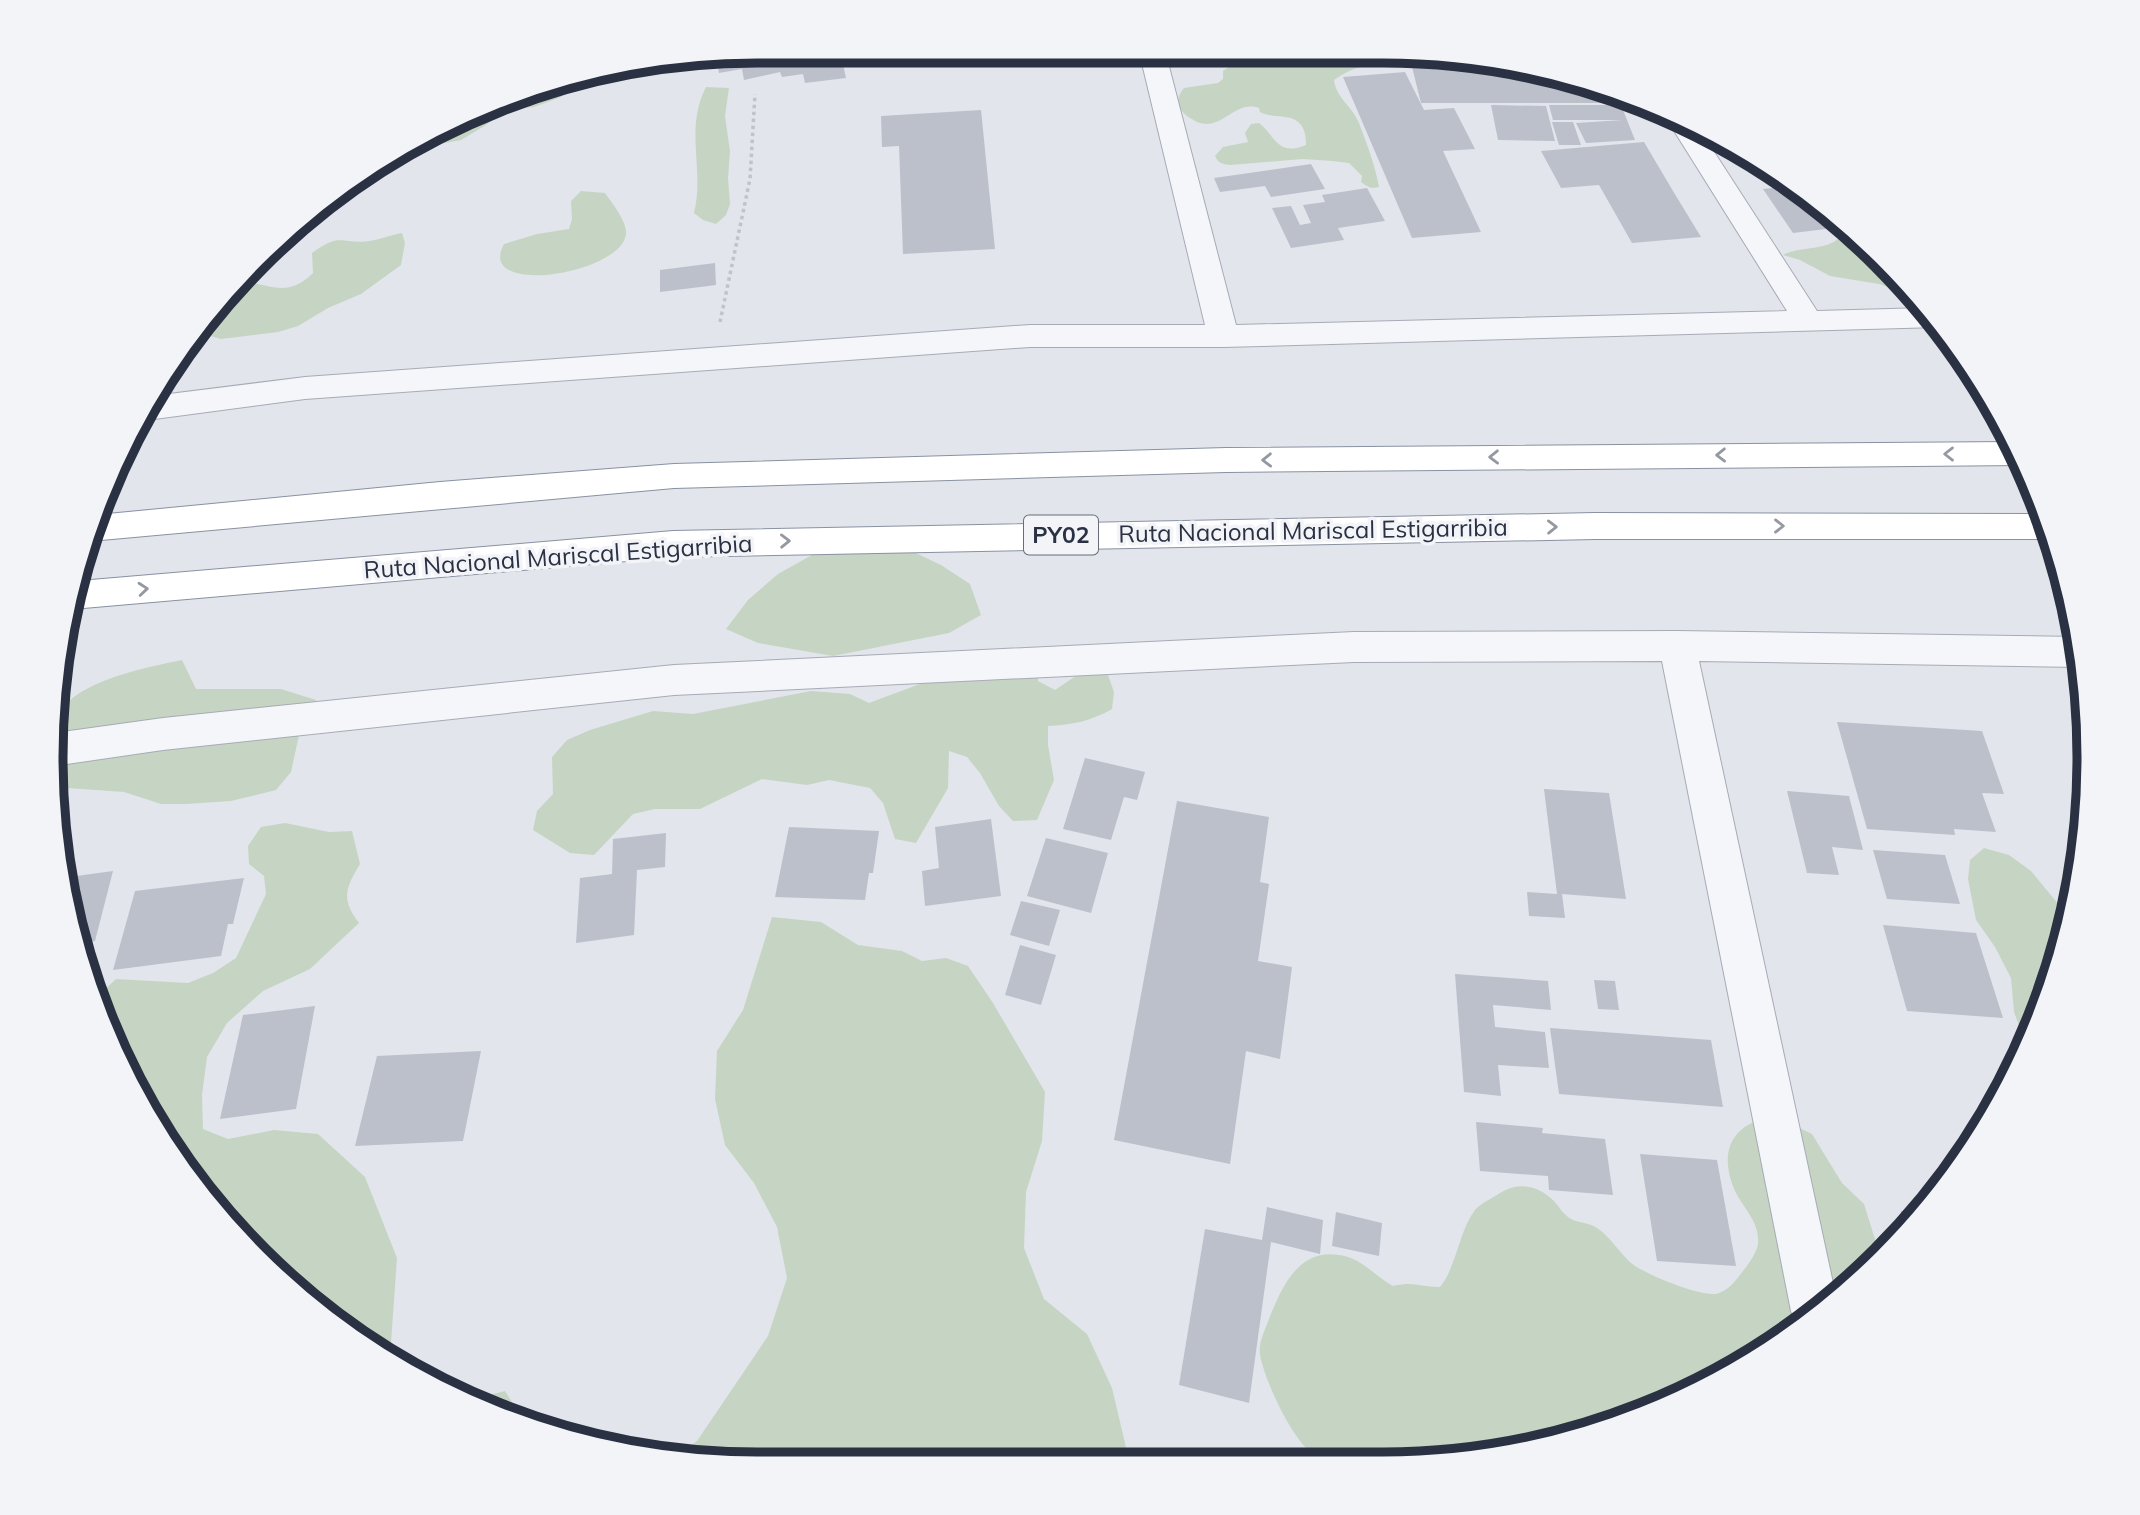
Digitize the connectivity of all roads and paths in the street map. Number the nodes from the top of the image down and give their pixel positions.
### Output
1 (1155, 63) edge
2 (755, 94) dead end
3 (1690, 135) edge
4 (1920, 318) edge
5 (1808, 320) junction
6 (1223, 336) junction
7 (712, 361) junction
8 (158, 406) edge
9 (2007, 454) edge
10 (2037, 527) edge
11 (102, 528) edge
12 (83, 595) edge
13 (1677, 646) junction
14 (2069, 652) edge
15 (63, 749) edge
16 (1813, 1302) edge

1 - 6 street
2 - 7 path
3 - 5 street
4 - 5 street
5 - 6 street
6 - 7 street
7 - 8 street
9 -> 11 highway
12 -> 10 highway, Ruta Nacional Mariscal Estigarribia / PY02
13 - 14 street
13 - 15 street
13 - 16 street

